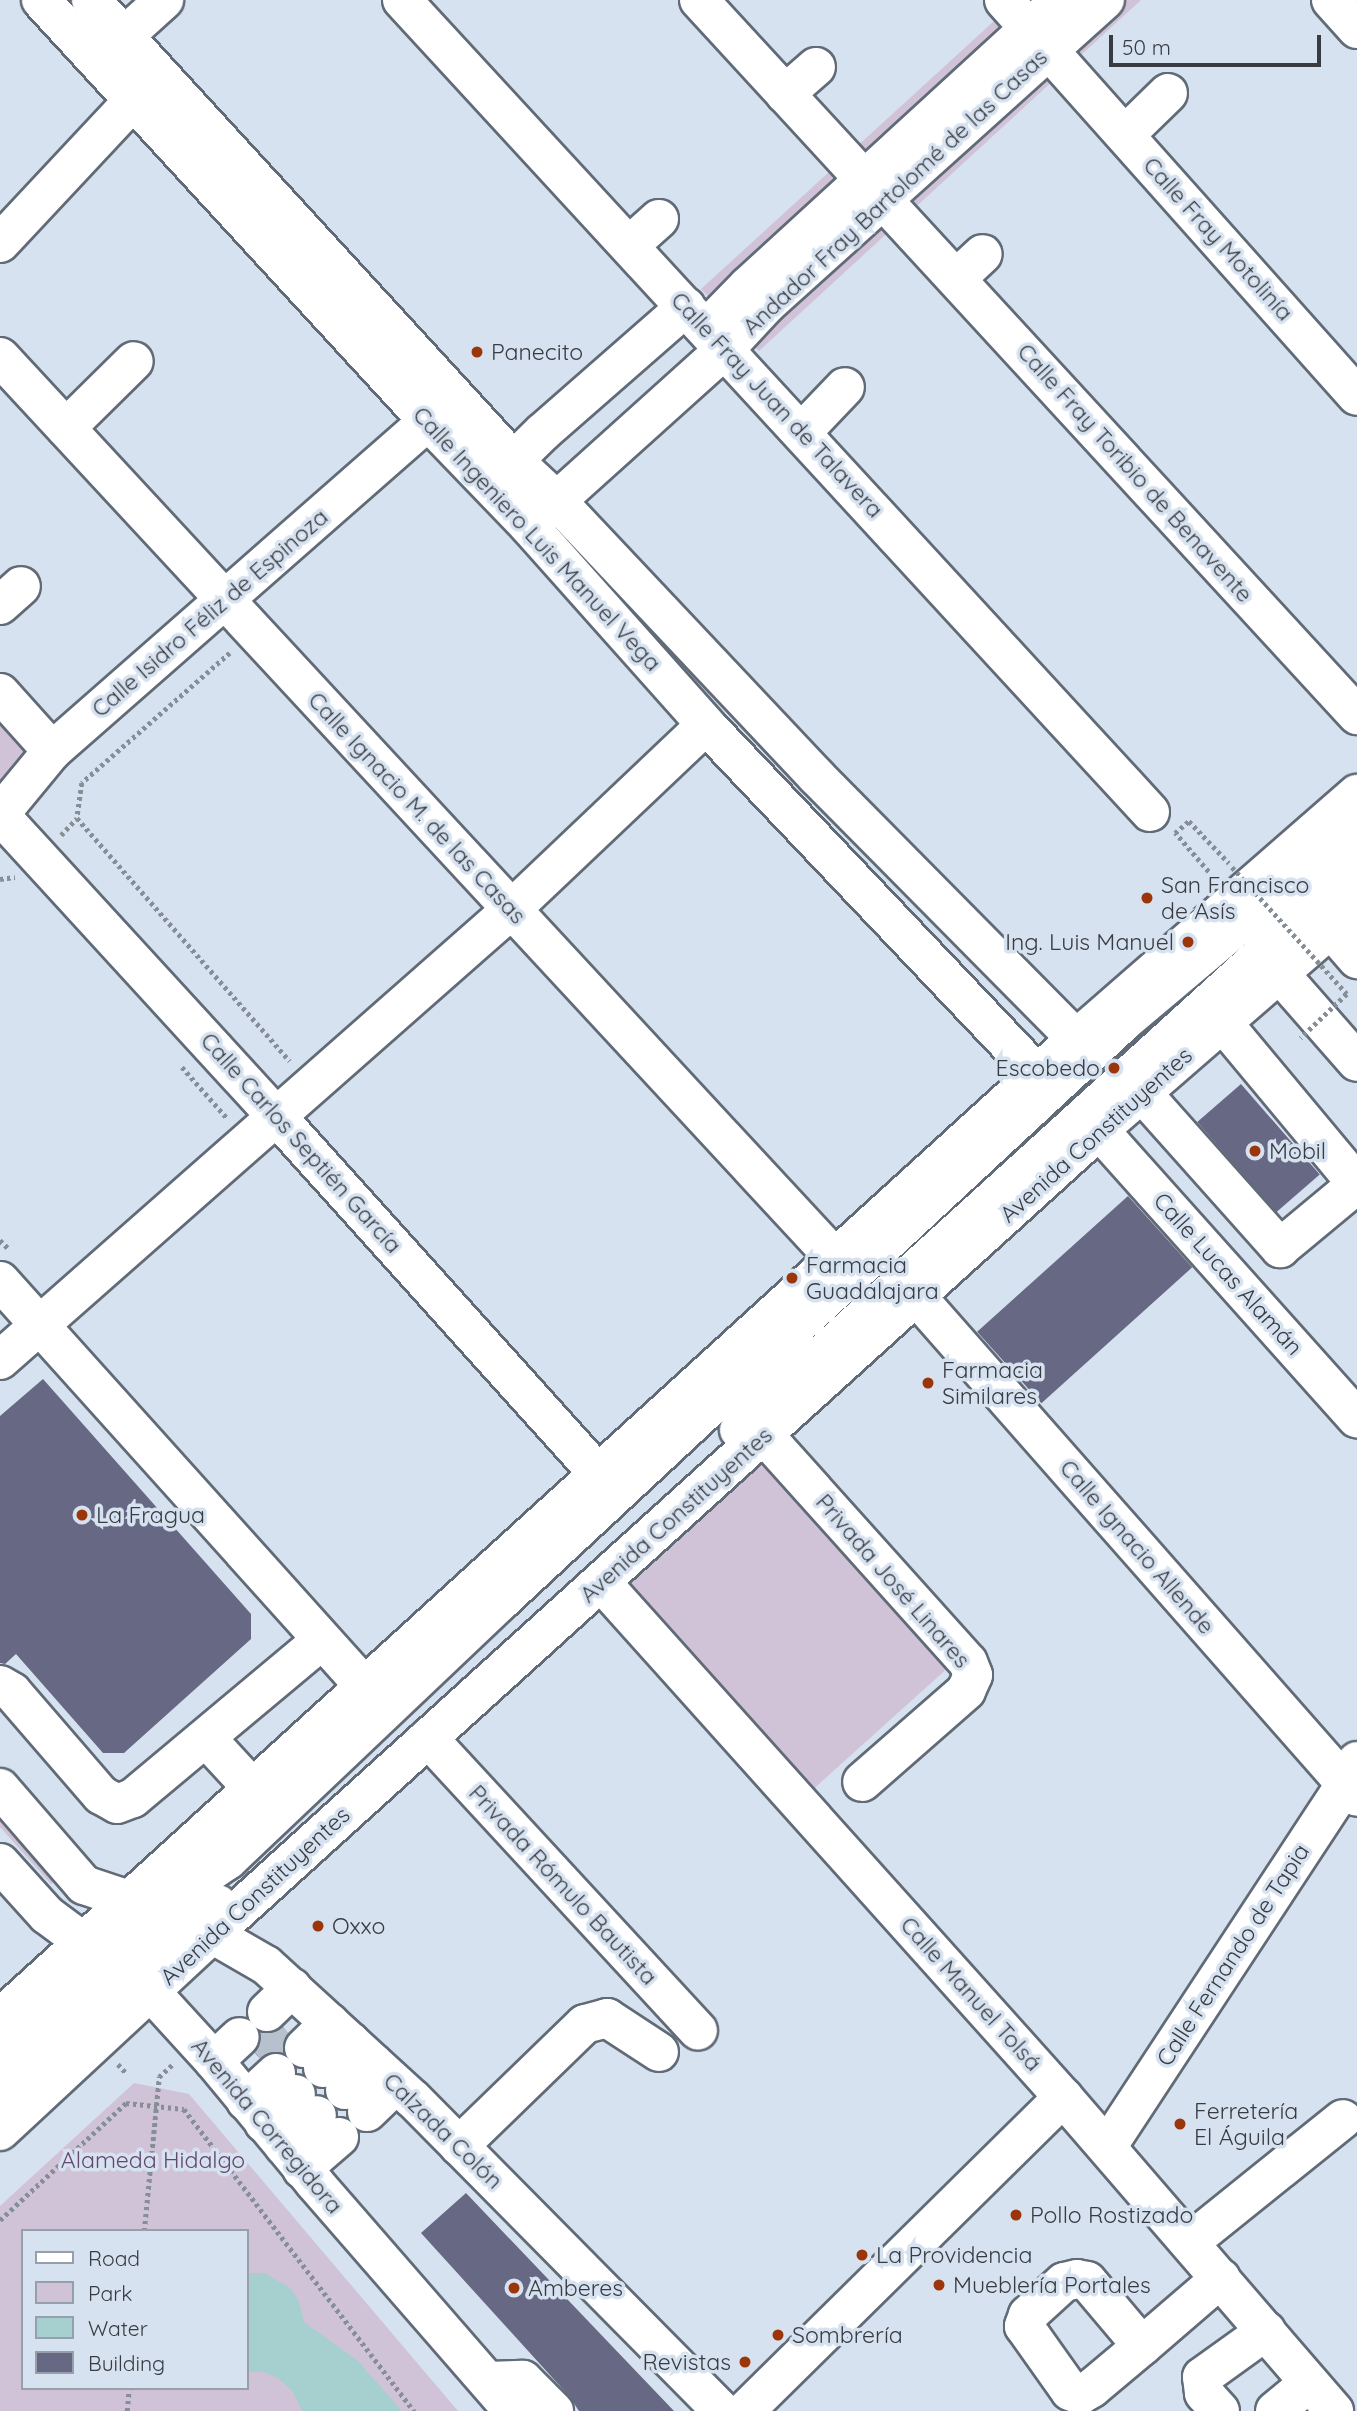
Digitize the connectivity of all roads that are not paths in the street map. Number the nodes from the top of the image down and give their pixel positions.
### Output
1 (41, 0) edge
2 (91, 0) edge
3 (164, 0) edge
4 (402, 0) edge
5 (699, 0) edge
6 (1004, 0) edge
7 (1060, 0) edge
8 (1105, 0) edge
9 (1331, 0) edge
10 (1357, 29) edge
11 (1039, 39) junction
12 (110, 49) junction
13 (153, 65) junction
14 (816, 67) dead end
15 (1168, 93) dead end
16 (785, 94) junction
17 (132, 102) junction
18 (1125, 135) junction
19 (874, 190) junction
20 (659, 219) dead end
21 (0, 243) edge
22 (630, 245) junction
23 (706, 328) junction
24 (0, 357) edge
25 (134, 361) dead end
26 (845, 387) dead end
27 (1357, 396) edge
28 (428, 421) junction
29 (65, 428) junction
30 (802, 432) junction
31 (500, 473) junction
32 (557, 501) junction
33 (529, 526) junction
34 (224, 600) junction
35 (0, 693) edge
36 (1357, 715) edge
37 (706, 725) junction
38 (52, 751) junction
39 (1357, 793) edge
40 (1150, 812) dead end
41 (0, 815) edge
42 (855, 815) junction
43 (1357, 825) edge
44 (822, 847) junction
45 (1357, 868) edge
46 (512, 909) junction
47 (1344, 917) edge
48 (1357, 959) edge
49 (1279, 974) junction
50 (1223, 1023) junction
51 (1076, 1039) junction
52 (1357, 1062) edge
53 (1037, 1074) junction
54 (1142, 1093) junction
55 (278, 1118) junction
56 (1099, 1129) junction
57 (835, 1258) junction
58 (0, 1281) edge
59 (916, 1296) junction
60 (41, 1324) junction
61 (0, 1360) edge
62 (1357, 1419) edge
63 (764, 1435) junction
64 (598, 1474) junction
65 (601, 1582) junction
66 (321, 1641) junction
67 (0, 1685) edge
68 (365, 1686) junction
69 (206, 1738) junction
70 (428, 1738) junction
71 (1353, 1781) edge
72 (862, 1782) dead end
73 (0, 1788) edge
74 (253, 1789) junction
75 (0, 1863) edge
76 (143, 1904) junction
77 (203, 1928) junction
78 (115, 1967) junction
79 (0, 2018) edge
80 (698, 2031) dead end
81 (0, 2043) edge
82 (659, 2052) dead end
83 (0, 2087) edge
84 (1063, 2096) junction
85 (1343, 2119) dead end
86 (0, 2131) edge
87 (459, 2146) junction
88 (1107, 2147) junction
89 (1190, 2242) junction
90 (1221, 2278) junction
91 (1266, 2331) junction
92 (1142, 2346) dead end
93 (488, 2381) junction
94 (1309, 2383) junction
95 (513, 2411) edge
96 (554, 2411) edge
97 (722, 2411) edge
98 (745, 2411) edge
99 (1220, 2411) edge
100 (1275, 2411) edge
101 (1334, 2411) edge

1 - 12 street, Calle Ingeniero Luis Manuel Vega
2 - 12 street, Calle Ingeniero Luis Manuel Vega
3 - 12 street
4 - 22 street, Calle Fray Juan de Talavera
5 - 16 street
6 - 11 street, Calle Fray Motolinía
7 - 11 street, Andador Fray Bartolomé de las Casas
8 - 11 street, Andador Fray Bartolomé de las Casas
9 - 10 street
11 - 18 street, Calle Fray Motolinía
11 - 19 street, Andador Fray Bartolomé de las Casas
12 - 13 street, Calle Ingeniero Luis Manuel Vega
12 - 17 street, Calle Ingeniero Luis Manuel Vega
13 - 17 street
13 - 31 street, Calle Ingeniero Luis Manuel Vega
14 - 16 street
15 - 18 street
16 - 19 street, Calle Fray Toribio de Benavente
17 - 21 street
17 - 28 street, Calle Ingeniero Luis Manuel Vega
18 - 27 street, Calle Fray Motolinía
19 - 23 street, Andador Fray Bartolomé de las Casas
19 - 36 street, Calle Fray Toribio de Benavente
20 - 22 street
22 - 23 street, Calle Fray Juan de Talavera
23 - 30 street, Calle Fray Juan de Talavera
23 - 31 street, Andador Fray Bartolomé de las Casas
23 - 32 street, Andador Fray Bartolomé de las Casas
24 - 29 street, Calle Ignacio M. de las Casas
25 - 29 street
26 - 30 street
28 - 31 street, Calle Ingeniero Luis Manuel Vega
28 - 34 street, Calle Isidro Féliz de Espinoza
29 - 34 street, Calle Ignacio M. de las Casas
30 - 40 street, Calle Fray Juan de Talavera
31 - 32 street, Calle Ingeniero Luis Manuel Vega
31 - 33 street, Calle Ingeniero Luis Manuel Vega
32 - 33 street, Andador Fray Bartolomé de las Casas
32 - 42 street, Calle Ingeniero Luis Manuel Vega
33 - 37 street, Calle Ingeniero Luis Manuel Vega
34 - 38 street, Calle Isidro Féliz de Espinoza
34 - 46 street, Calle Ignacio M. de las Casas
35 - 38 street
37 - 44 street, Calle Ingeniero Luis Manuel Vega
37 - 46 street
38 - 41 street, Calle Isidro Féliz de Espinoza
39 - 51 street, Avenida Constituyentes
41 - 55 street, Calle Carlos Septién García
42 - 44 street
42 - 51 street, Calle Ingeniero Luis Manuel Vega
43 - 76 street
44 - 53 street, Calle Ingeniero Luis Manuel Vega
45 - 77 street
46 - 55 street
46 - 57 street, Calle Ignacio M. de las Casas
47 - 48 street
47 - 49 street, Avenida Constituyentes
49 - 50 street, Avenida Constituyentes
49 - 52 street
50 - 54 street, Avenida Constituyentes
50 - 54 street
51 - 53 street, Avenida Constituyentes
53 - 57 street, Avenida Constituyentes
54 - 56 street, Avenida Constituyentes
55 - 60 street
55 - 64 street, Calle Carlos Septién García
56 - 59 street, Avenida Constituyentes
56 - 62 street, Calle Lucas Alamán
57 - 64 street, Avenida Constituyentes
58 - 60 street
59 - 63 street, Avenida Constituyentes
59 - 71 street, Calle Ignacio Allende
60 - 61 street
60 - 66 street
63 - 65 street, Avenida Constituyentes
63 - 72 street, Privada José Linares
64 - 68 street, Avenida Constituyentes
65 - 70 street, Avenida Constituyentes
65 - 84 street, Calle Manuel Tolsá
66 - 68 street
66 - 69 street
67 - 69 street
68 - 74 street, Avenida Constituyentes
69 - 74 street
70 - 77 street, Avenida Constituyentes
70 - 80 street, Privada Rómulo Bautista
71 - 88 street, Calle Fernando de Tapia
73 - 76 street
74 - 76 street, Avenida Constituyentes
75 - 78 street, Avenida Corregidora
76 - 77 street, Calzada Colón
76 - 78 street, Avenida Constituyentes
77 - 78 street, Avenida Constituyentes
77 - 87 street, Calzada Colón
78 - 79 street, Avenida Constituyentes
78 - 81 street
78 - 83 street
78 - 86 street, Avenida Constituyentes
78 - 93 street, Avenida Corregidora
82 - 87 street
84 - 88 street, Calle Manuel Tolsá
84 - 98 street
85 - 89 street
87 - 97 street, Calzada Colón
88 - 89 street, Calle Manuel Tolsá
89 - 90 street, Calle Manuel Tolsá
90 - 91 street, Calle Manuel Tolsá
90 - 92 street
91 - 94 street, Calle Manuel Tolsá
91 - 99 street
93 - 95 street, Avenida Corregidora
93 - 96 street
94 - 100 street
94 - 101 street, Calle Manuel Tolsá

